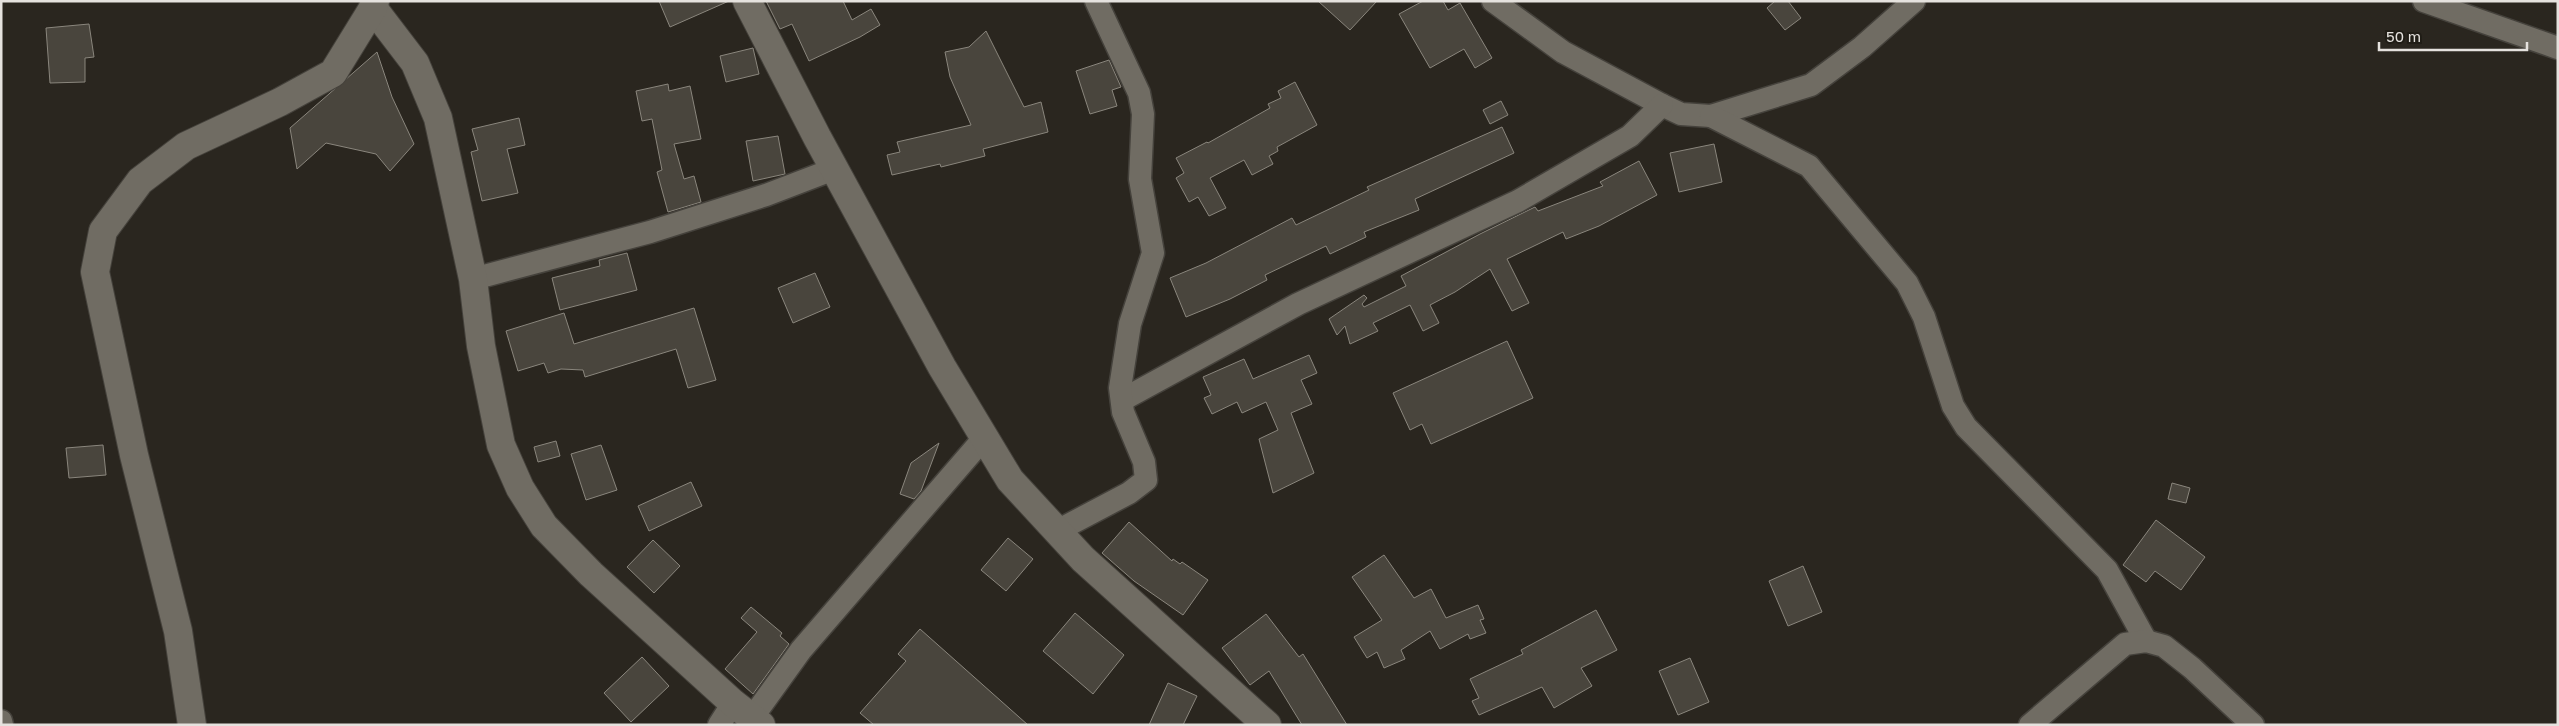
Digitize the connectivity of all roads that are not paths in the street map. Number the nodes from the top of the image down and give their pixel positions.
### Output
1 (747, 1) edge
2 (1096, 1) edge
3 (1492, 1) edge
4 (1914, 1) edge
5 (2424, 1) edge
6 (374, 5) edge
7 (2558, 48) edge
8 (1662, 105) junction
9 (1711, 116) junction
10 (834, 170) junction
11 (473, 279) junction
12 (1122, 400) junction
13 (984, 438) junction
14 (1057, 531) junction
15 (2146, 641) junction
16 (742, 718) edge
17 (1, 721) edge
18 (2, 725) edge
19 (192, 725) edge
20 (1267, 725) edge
21 (2030, 725) edge
22 (2253, 725) edge

1 - 10 street
2 - 12 street
3 - 8 street
4 - 9 street
5 - 7 street
6 - 11 street
6 - 19 street
8 - 9 street
8 - 12 street
9 - 15 street
10 - 11 street
10 - 13 street
11 - 16 street
12 - 14 street
13 - 14 street
13 - 16 street
14 - 20 street
15 - 21 street
15 - 22 street
17 - 18 street

